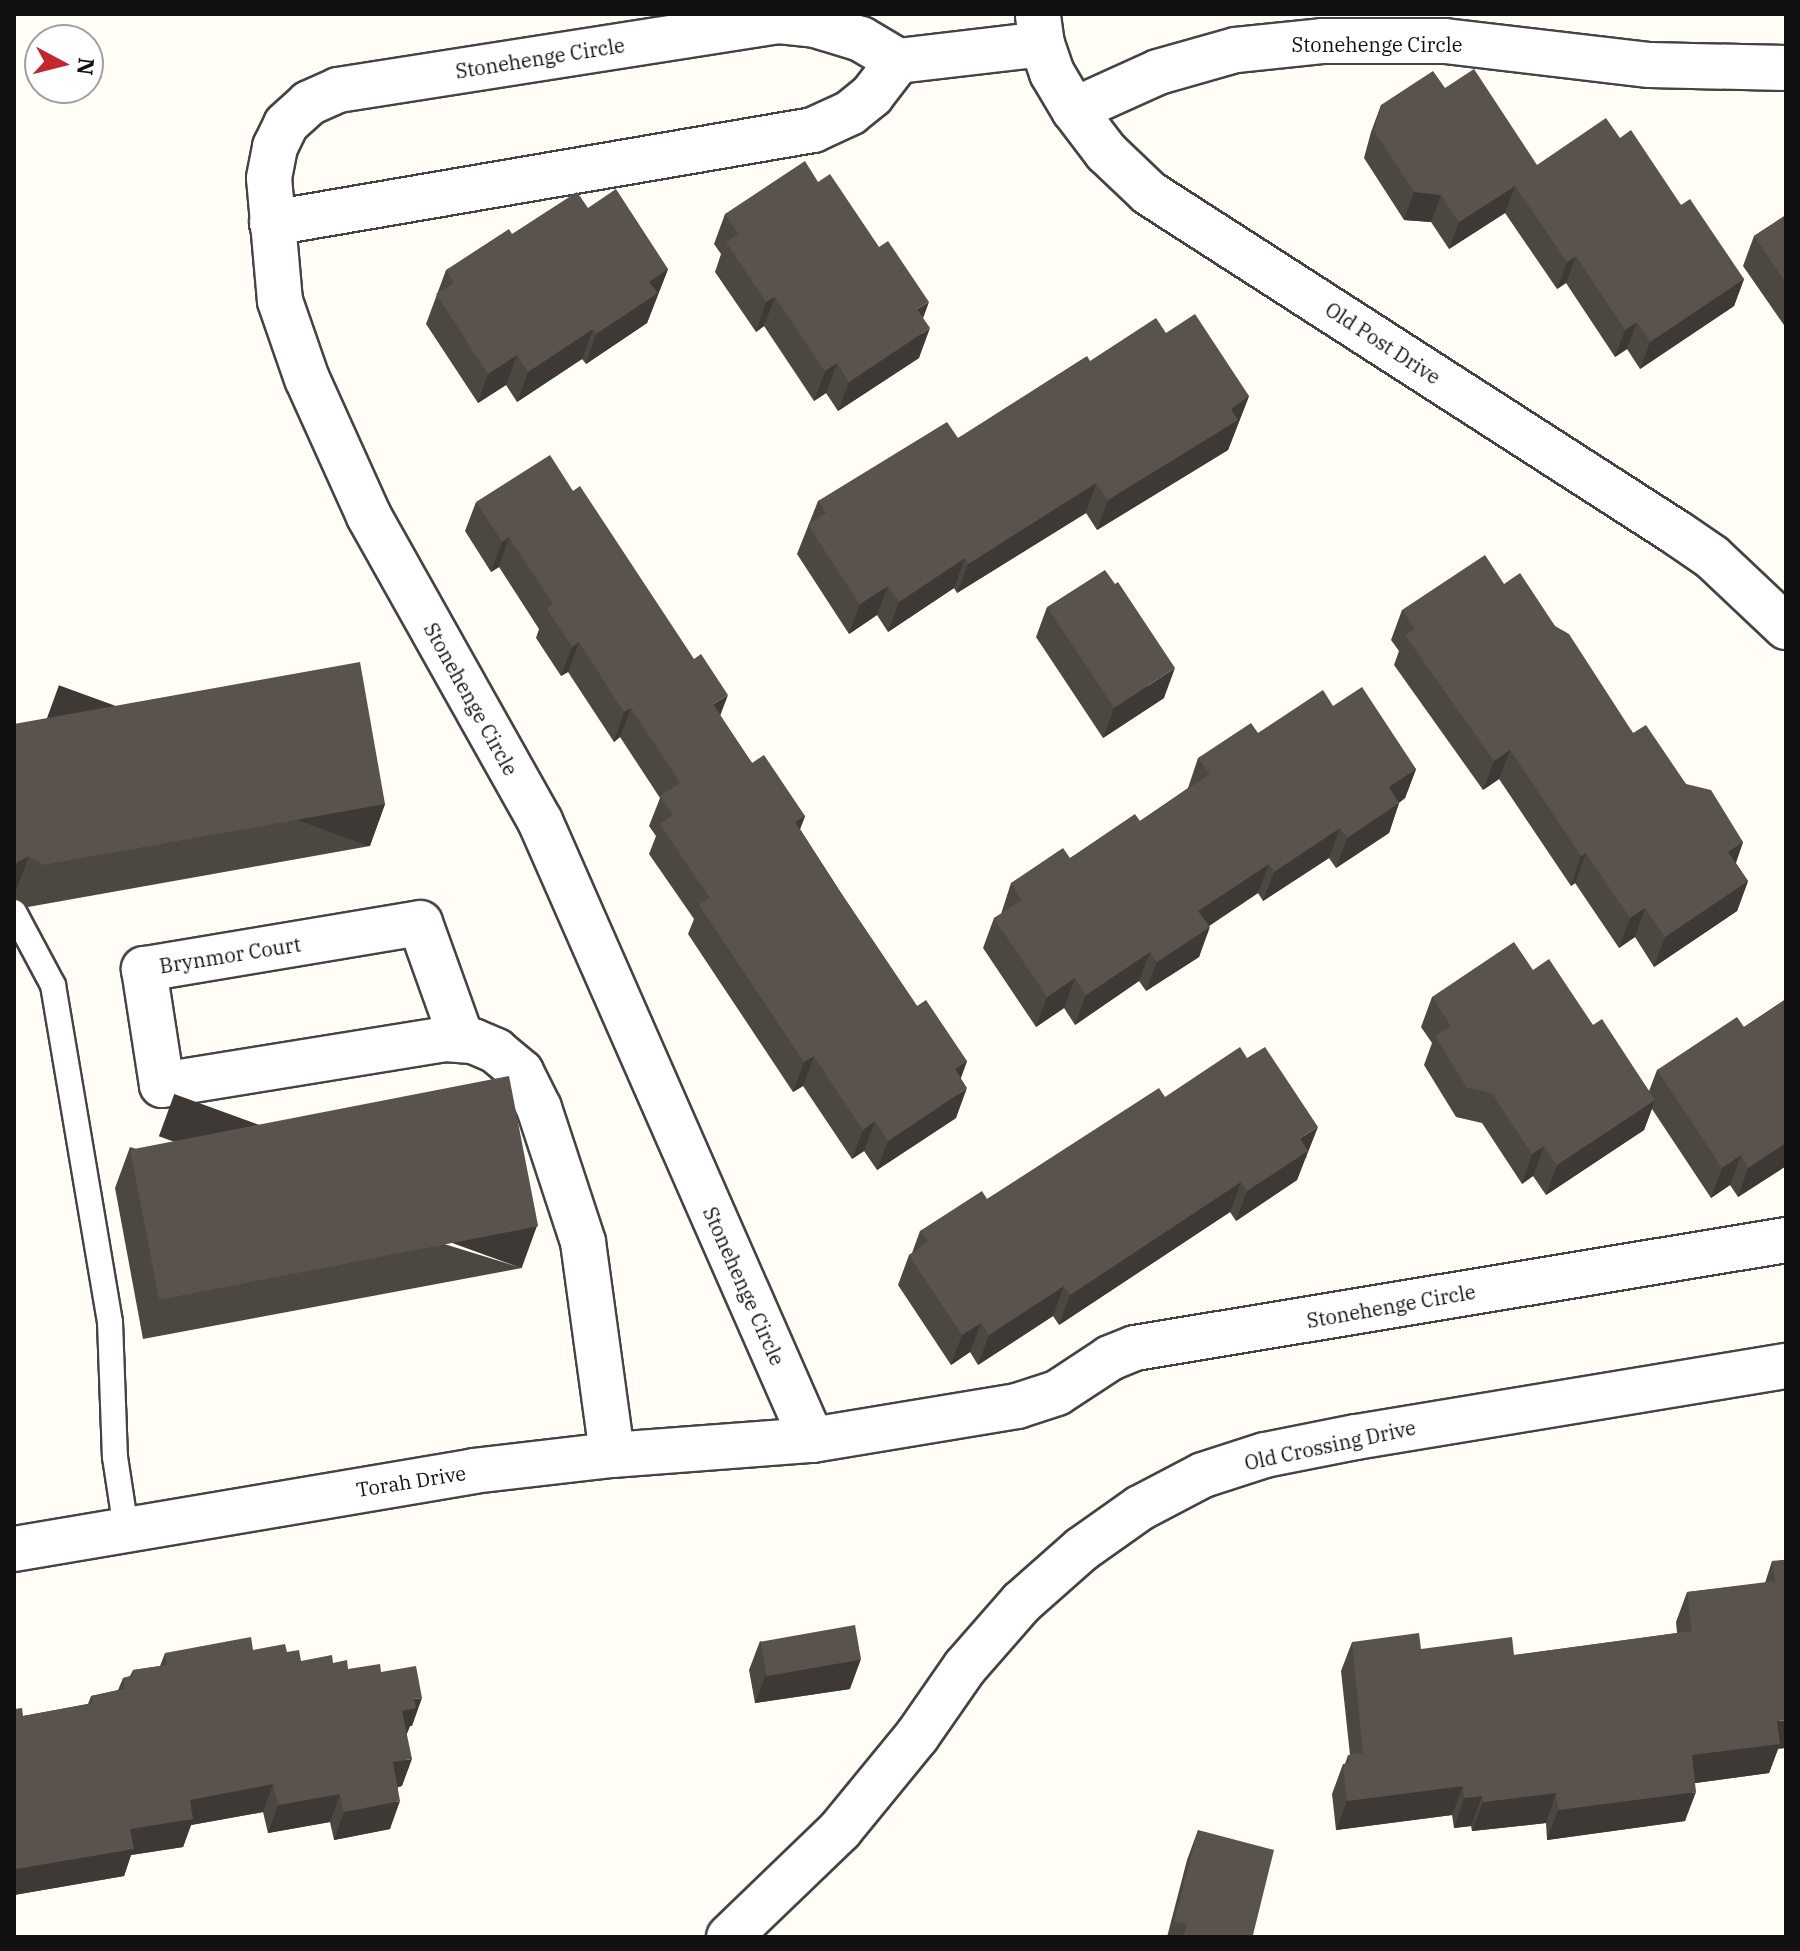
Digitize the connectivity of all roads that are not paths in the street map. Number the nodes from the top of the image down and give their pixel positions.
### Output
1 (1040, 29) edge
2 (898, 61) junction
3 (1786, 68) edge
4 (1074, 110) junction
5 (272, 223) junction
6 (1786, 627) edge
7 (14, 912) edge
8 (462, 1040) junction
9 (1786, 1240) edge
10 (1786, 1366) edge
11 (812, 1440) junction
12 (612, 1455) junction
13 (126, 1529) junction
14 (14, 1549) edge
15 (729, 1937) edge

1 - 2 street
1 - 4 street, Old Post Drive
2 - 5 street
2 - 5 street, Stonehenge Circle
3 - 4 street, Stonehenge Circle
4 - 6 street, Old Post Drive
5 - 11 street, Stonehenge Circle
7 - 13 lane
8 - 8 street, Brynmor Court
8 - 12 street, Brynmor Court
9 - 11 street, Stonehenge Circle
10 - 15 street, Old Crossing Drive
11 - 12 street, Torah Drive
12 - 13 street, Torah Drive
13 - 14 street, Torah Drive

